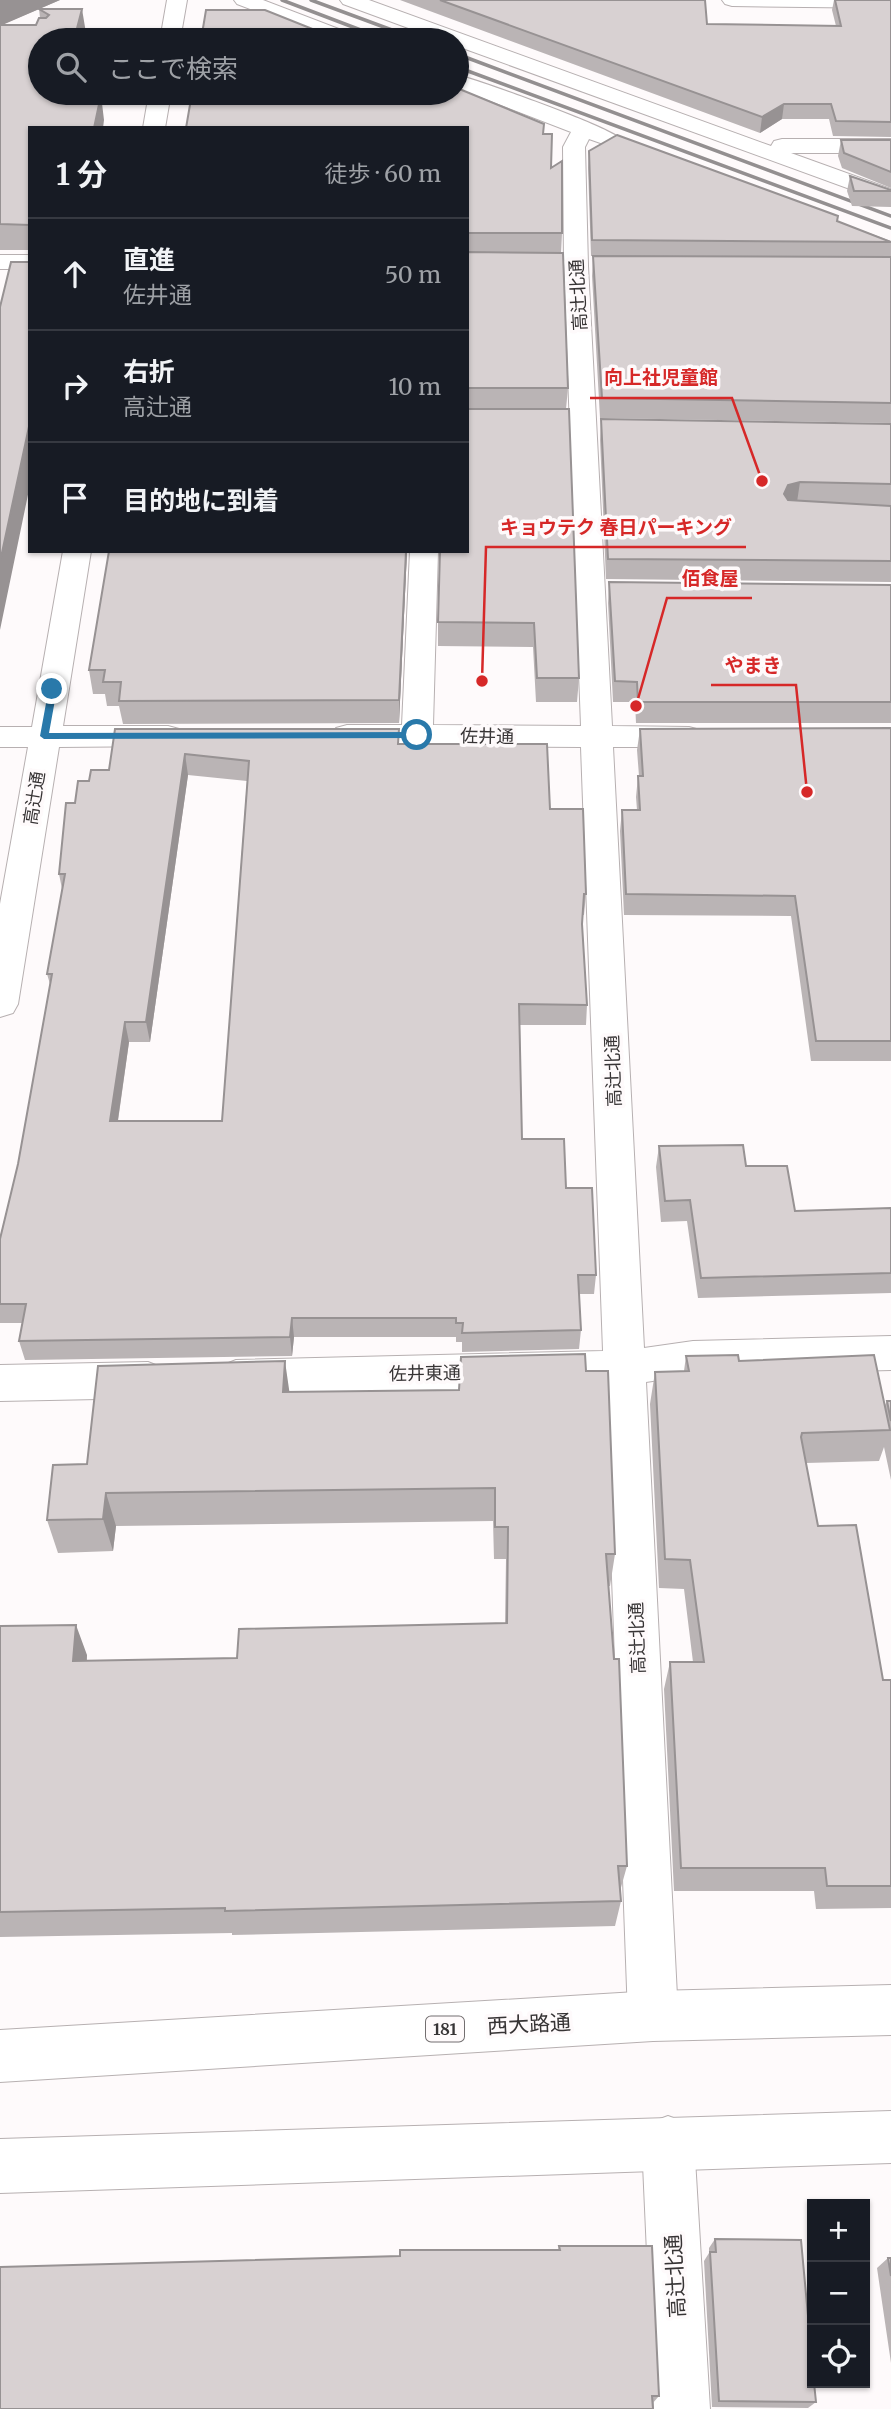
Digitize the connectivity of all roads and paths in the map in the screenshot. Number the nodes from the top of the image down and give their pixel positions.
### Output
1 (177, 0) edge
2 (244, 0) edge
3 (350, 0) edge
4 (732, 0) edge
5 (889, 6) edge
6 (172, 28) edge
7 (318, 28) edge
8 (428, 28) edge
9 (469, 43) edge
10 (469, 86) edge
11 (158, 105) edge
12 (154, 126) edge
13 (584, 129) junction
14 (755, 146) junction
15 (891, 146) edge
16 (635, 149) edge
17 (891, 197) edge
18 (0, 261) edge
19 (28, 261) edge
20 (549, 266) edge
21 (576, 266) junction
22 (604, 266) edge
23 (577, 424) junction
24 (613, 429) edge
25 (77, 553) edge
26 (424, 553) edge
27 (322, 735) edge
28 (417, 735) junction
29 (44, 736) junction
30 (200, 736) edge
31 (0, 737) edge
32 (599, 737) junction
33 (724, 737) edge
34 (0, 1004) edge
35 (891, 1353) edge
36 (625, 1368) junction
37 (0, 1383) edge
38 (891, 2010) edge
39 (653, 2016) junction
40 (0, 2056) edge
41 (891, 2137) edge
42 (668, 2142) junction
43 (0, 2166) edge
44 (682, 2409) edge

1 - 6 street
2 - 7 street
3 - 8 street
4 - 5 street
9 - 14 street
10 - 13 street
11 - 12 street
13 - 16 street
13 - 21 street, 高辻北通
14 - 15 street
14 - 17 street
18 - 19 street
20 - 21 street
21 - 22 street
21 - 23 street, 高辻北通
23 - 24 street
23 - 32 street, 高辻北通
25 - 29 street, 高辻通
26 - 28 street
27 - 28 street, 佐井通
28 - 32 street, 佐井通
29 - 30 street
29 - 31 street
29 - 34 street, 高辻通
32 - 33 street, 佐井通
32 - 36 street, 高辻北通
35 - 36 street, 佐井東通
36 - 37 street, 佐井東通
36 - 39 street, 高辻北通
38 - 39 street, 西大路通 / 181
39 - 40 street, 西大路通 / 181
41 - 42 street
42 - 43 street
42 - 44 street, 高辻北通

